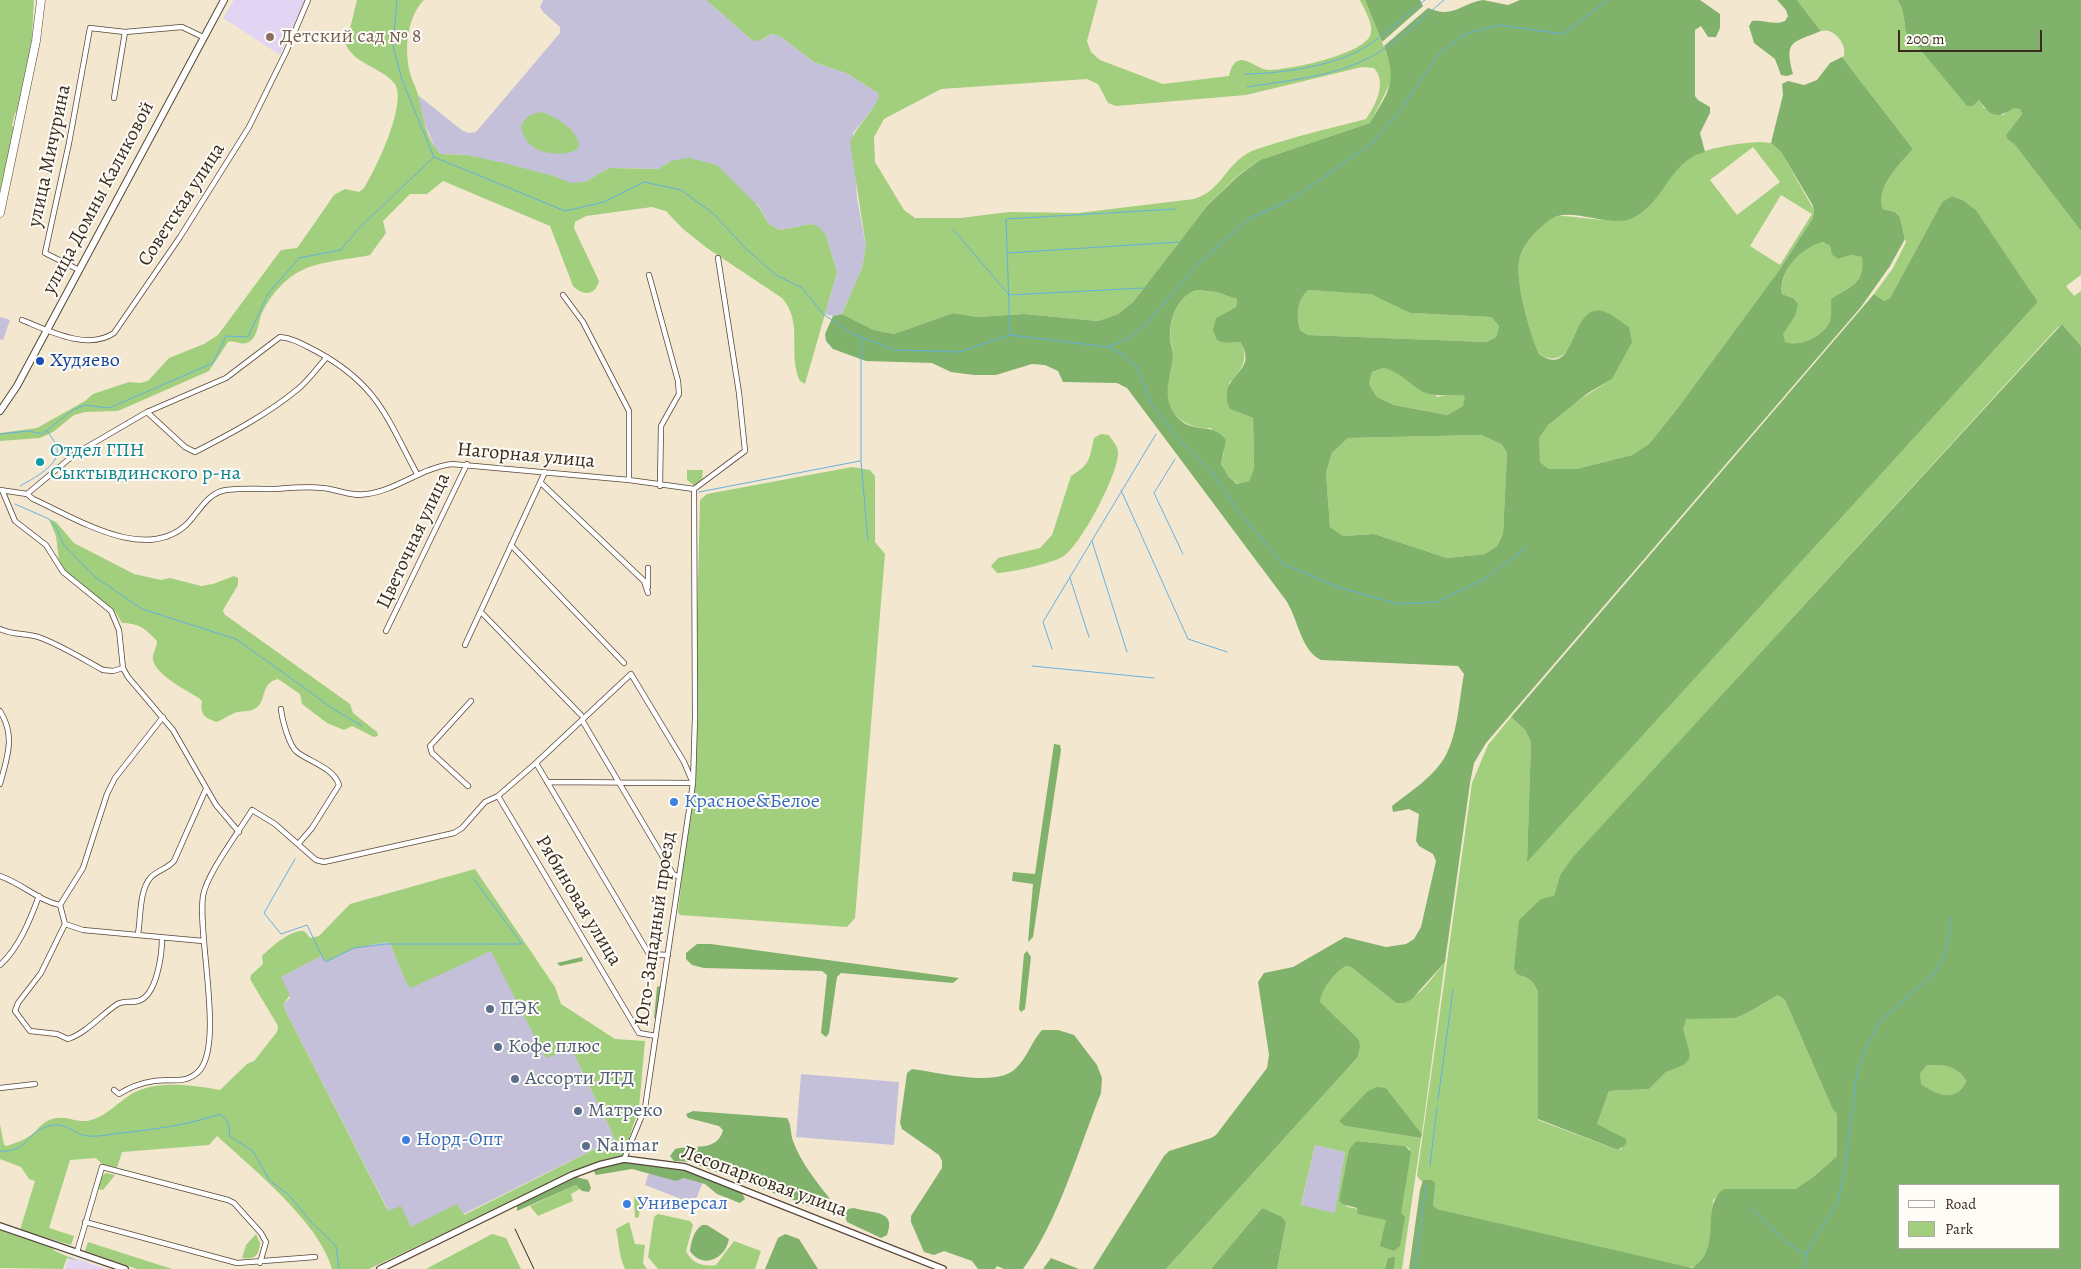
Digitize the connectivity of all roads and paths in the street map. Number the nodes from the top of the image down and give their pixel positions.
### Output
1 (41, 0) edge
2 (224, 0) edge
3 (308, 0) edge
4 (125, 32) junction
5 (203, 37) junction
6 (114, 98) dead end
7 (0, 213) edge
8 (718, 258) dead end
9 (79, 270) junction
10 (649, 275) dead end
11 (563, 295) dead end
12 (22, 320) dead end
13 (47, 330) junction
14 (327, 358) junction
15 (0, 411) edge
16 (147, 412) junction
17 (468, 464) junction
18 (545, 472) junction
19 (417, 474) junction
20 (628, 480) junction
21 (541, 482) junction
22 (660, 486) junction
23 (1, 490) edge
24 (694, 490) junction
25 (27, 494) junction
26 (511, 545) junction
27 (648, 568) dead end
28 (481, 612) junction
29 (0, 629) edge
30 (386, 631) dead end
31 (465, 645) dead end
32 (624, 664) dead end
33 (123, 668) junction
34 (471, 701) dead end
35 (281, 709) dead end
36 (0, 711) edge
37 (163, 717) junction
38 (582, 718) junction
39 (536, 763) junction
40 (548, 782) junction
41 (619, 782) junction
42 (693, 783) junction
43 (0, 784) edge
44 (468, 786) dead end
45 (206, 789) junction
46 (498, 796) junction
47 (239, 832) junction
48 (299, 843) junction
49 (0, 876) edge
50 (679, 877) junction
51 (39, 896) junction
52 (60, 905) junction
53 (65, 924) junction
54 (138, 934) junction
55 (162, 938) junction
56 (203, 941) junction
57 (668, 955) junction
58 (0, 965) edge
59 (656, 1036) junction
60 (35, 1084) dead end
61 (0, 1088) edge
62 (114, 1090) dead end
63 (624, 1159) junction
64 (85, 1222) junction
65 (0, 1226) edge
66 (77, 1252) junction
67 (315, 1257) dead end
68 (237, 1263) junction
69 (260, 1263) junction
70 (125, 1269) edge
71 (236, 1269) edge
72 (380, 1269) edge
73 (943, 1269) edge

1 - 7 highway
2 - 5 main road, улица Домны Каликовой
3 - 13 street, Советская улица
4 - 5 street
4 - 6 street
4 - 9 street, улица Мичурина
5 - 9 main road, улица Домны Каликовой
8 - 24 street
9 - 13 main road, улица Домны Каликовой
10 - 22 street
11 - 20 street
12 - 13 street, Советская улица
13 - 15 main road, улица Домны Каликовой
14 - 16 street
14 - 16 street
14 - 19 street
16 - 25 street
17 - 18 street, Нагорная улица
17 - 19 street, Нагорная улица
17 - 30 street, Цветочная улица
18 - 20 street, Нагорная улица
18 - 21 street
19 - 25 street, Нагорная улица
20 - 22 street, Нагорная улица
21 - 26 street
21 - 27 street
22 - 24 street, Нагорная улица
23 - 25 street, Нагорная улица
23 - 33 street
24 - 42 street, Юго-Западный проезд
26 - 28 street
26 - 32 street
28 - 31 street
28 - 38 street
29 - 33 street
33 - 37 street
34 - 44 street
35 - 48 street
36 - 43 street
37 - 45 street
37 - 52 street
38 - 39 street
38 - 41 street
38 - 42 street
39 - 40 street
39 - 46 street
40 - 41 street
40 - 57 street
41 - 42 street
41 - 50 street
42 - 50 street, Юго-Западный проезд
45 - 47 street
45 - 54 street
46 - 48 street
46 - 59 street, Рябиновая улица
47 - 48 street
47 - 56 street
49 - 51 street
50 - 57 street, Юго-Западный проезд
51 - 52 street
51 - 58 street
52 - 53 street
53 - 54 street
53 - 55 street
54 - 55 street
55 - 56 street
56 - 62 street
57 - 59 street, Юго-Западный проезд
59 - 63 street, Юго-Западный проезд
60 - 61 street
63 - 72 street, Лесопарковая улица
63 - 73 street, Лесопарковая улица
64 - 66 street
64 - 68 street
64 - 69 street
65 - 66 street
66 - 70 street
67 - 69 street
68 - 69 street
68 - 71 street

